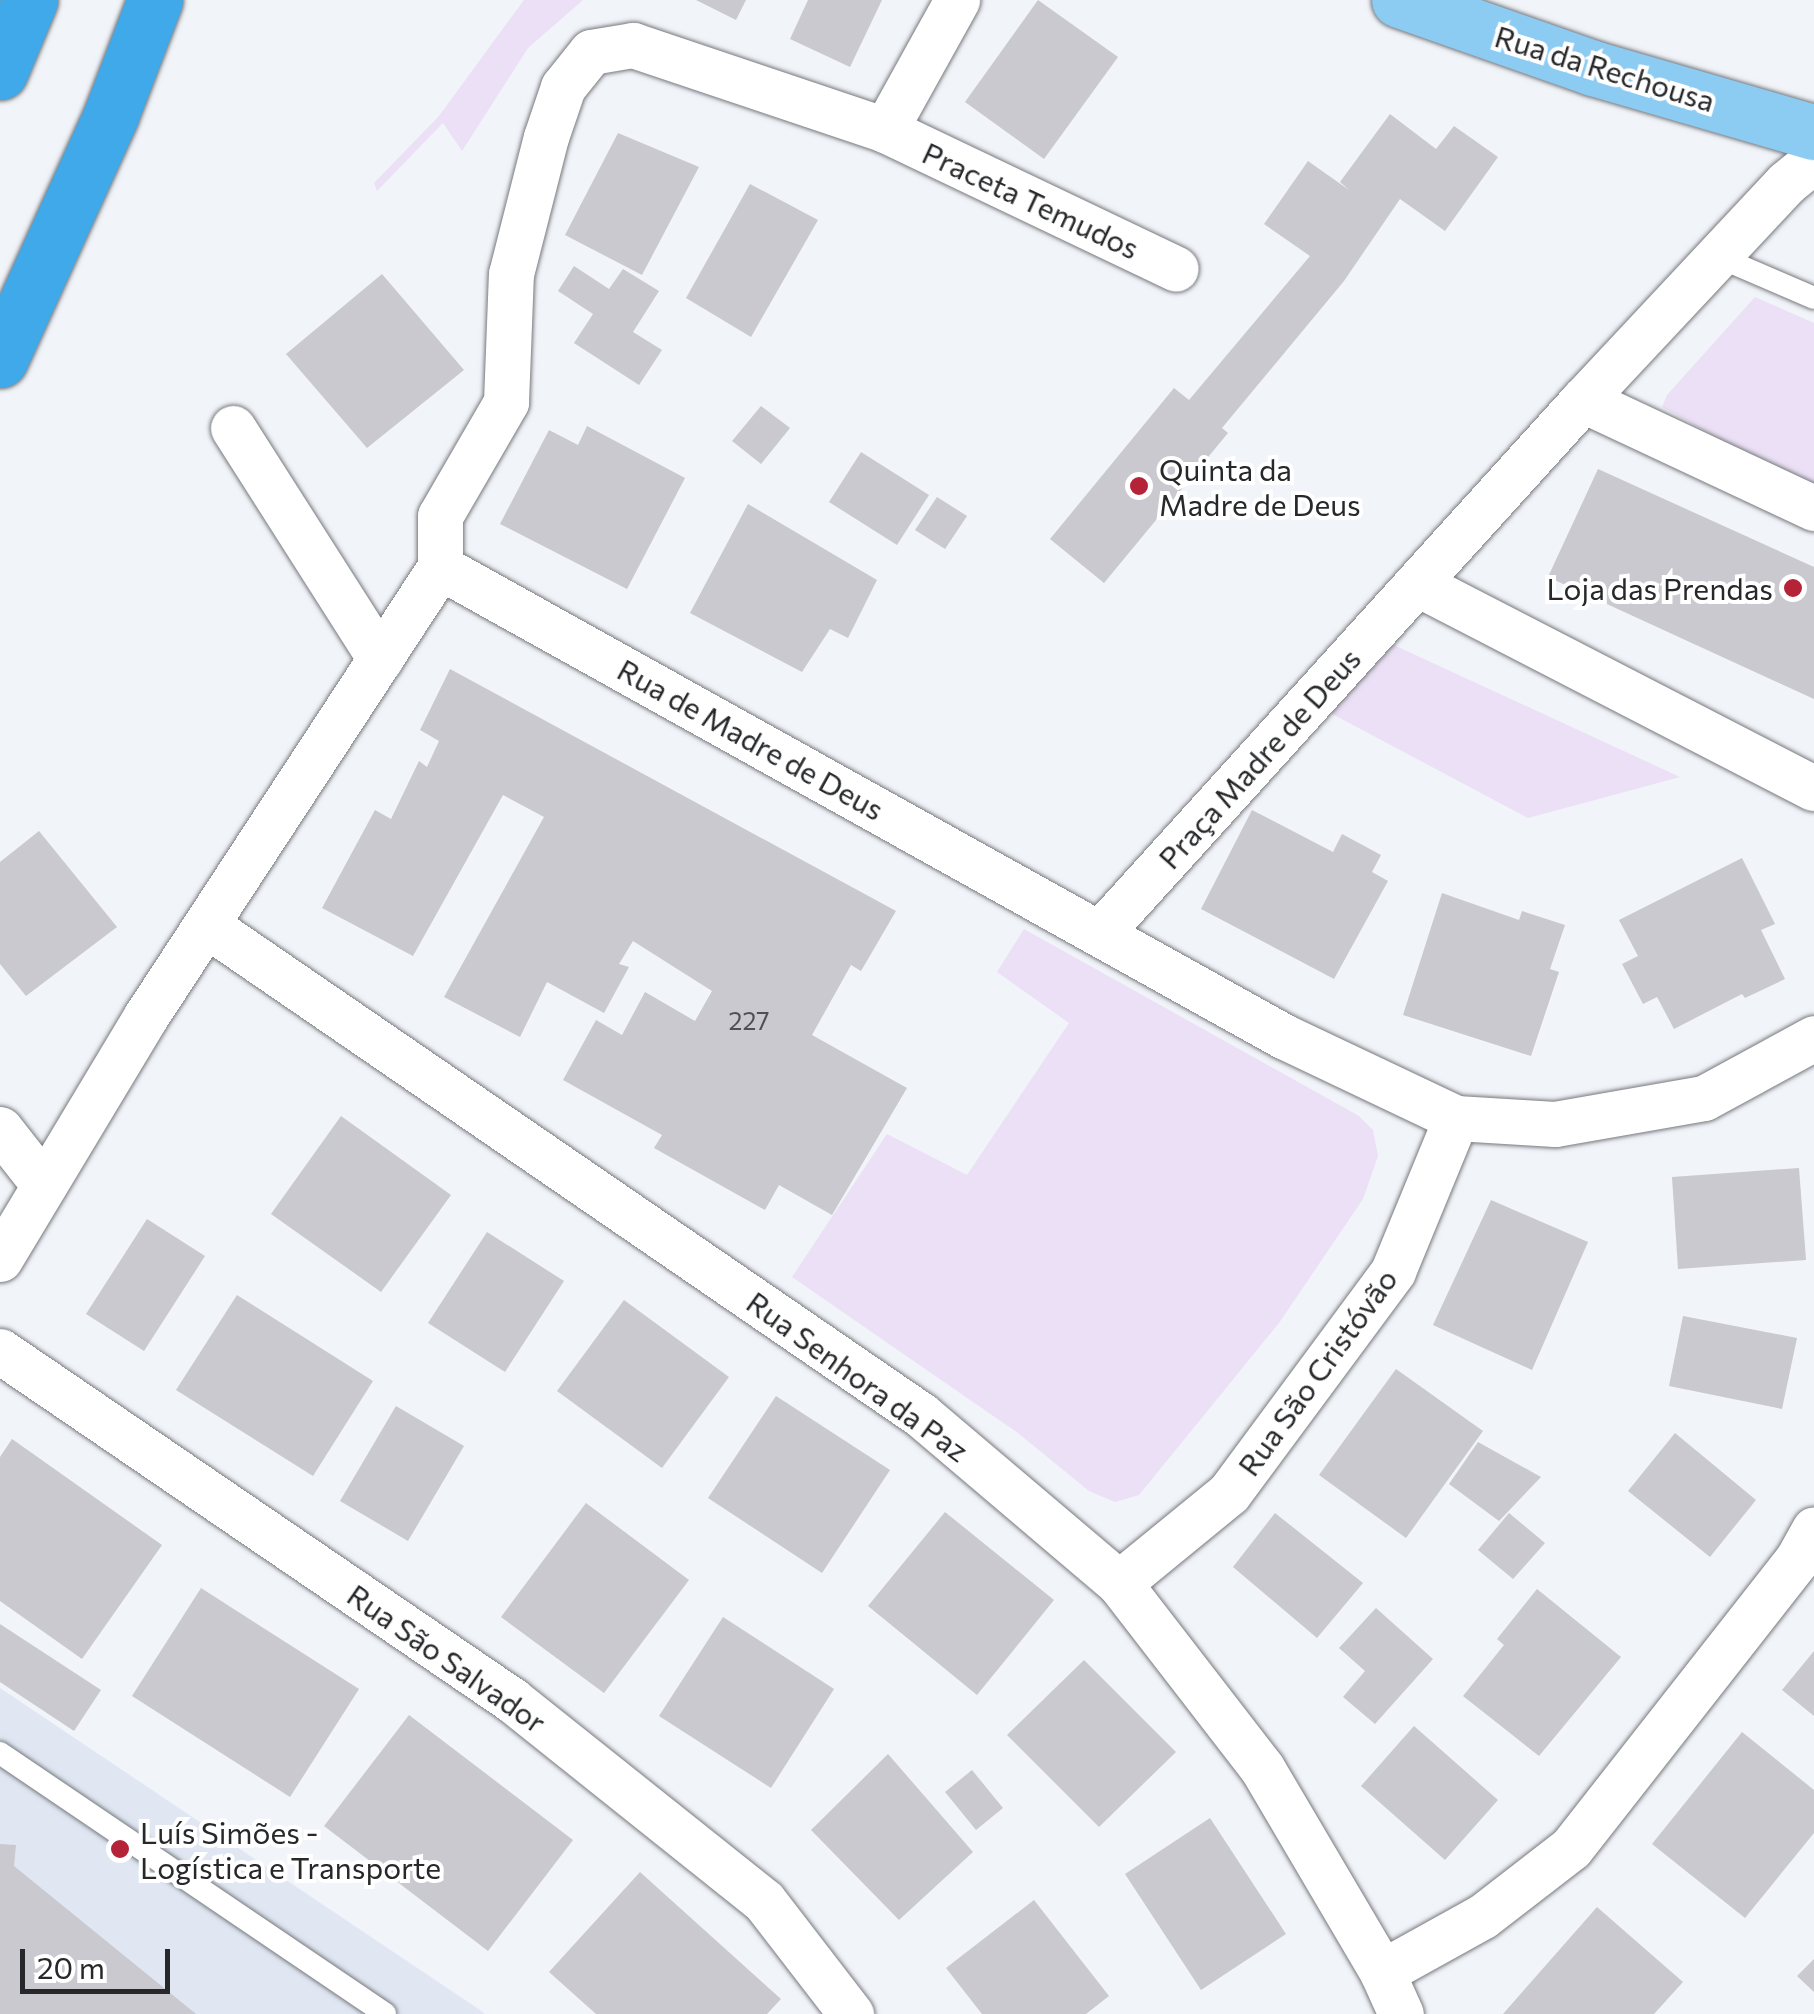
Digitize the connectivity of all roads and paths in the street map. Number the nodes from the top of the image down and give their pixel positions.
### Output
1 (30, 0) edge
2 (155, 0) edge
3 (956, 0) edge
4 (1398, 0) edge
5 (1474, 12) edge
6 (0, 72) edge
7 (885, 130) junction
8 (1814, 132) edge
9 (1814, 160) edge
10 (1719, 257) junction
11 (1176, 269) dead end
12 (1814, 298) edge
13 (0, 360) edge
14 (1583, 400) junction
15 (233, 428) dead end
16 (1814, 508) edge
17 (440, 567) junction
18 (1418, 584) junction
19 (380, 659) junction
20 (1814, 788) edge
21 (208, 926) junction
22 (1100, 933) junction
23 (1814, 1038) edge
24 (1456, 1118) junction
25 (0, 1128) edge
26 (44, 1185) junction
27 (0, 1259) edge
28 (0, 1351) edge
29 (1814, 1528) edge
30 (1119, 1582) junction
31 (0, 1753) edge
32 (1382, 1972) junction
33 (385, 2014) edge
34 (851, 2014) edge
35 (1401, 2014) edge

1 - 6 highway
2 - 13 highway
3 - 7 street, Praceta Temudos
4 - 5 main road, Rua da Rechousa
5 - 8 main road, Rua da Rechousa
7 - 11 street, Praceta Temudos
7 - 17 street, Praceta Temudos
9 - 10 street, Praça Madre de Deus
10 - 12 lane
10 - 14 street, Praça Madre de Deus
14 - 16 street
14 - 18 street, Praça Madre de Deus
15 - 19 street
17 - 19 street
17 - 22 street, Rua de Madre de Deus
18 - 20 street
18 - 22 street, Praça Madre de Deus
19 - 21 street
21 - 26 street
21 - 30 street, Rua Senhora da Paz
22 - 24 street, Rua de Madre de Deus
23 - 24 street, Rua de Madre de Deus
24 - 30 street, Rua São Cristóvão
25 - 26 street
26 - 27 street
28 - 34 street, Rua São Salvador
29 - 32 street
30 - 32 street, Rua Senhora da Paz
31 - 33 lane
32 - 35 street, Rua Senhora da Paz

